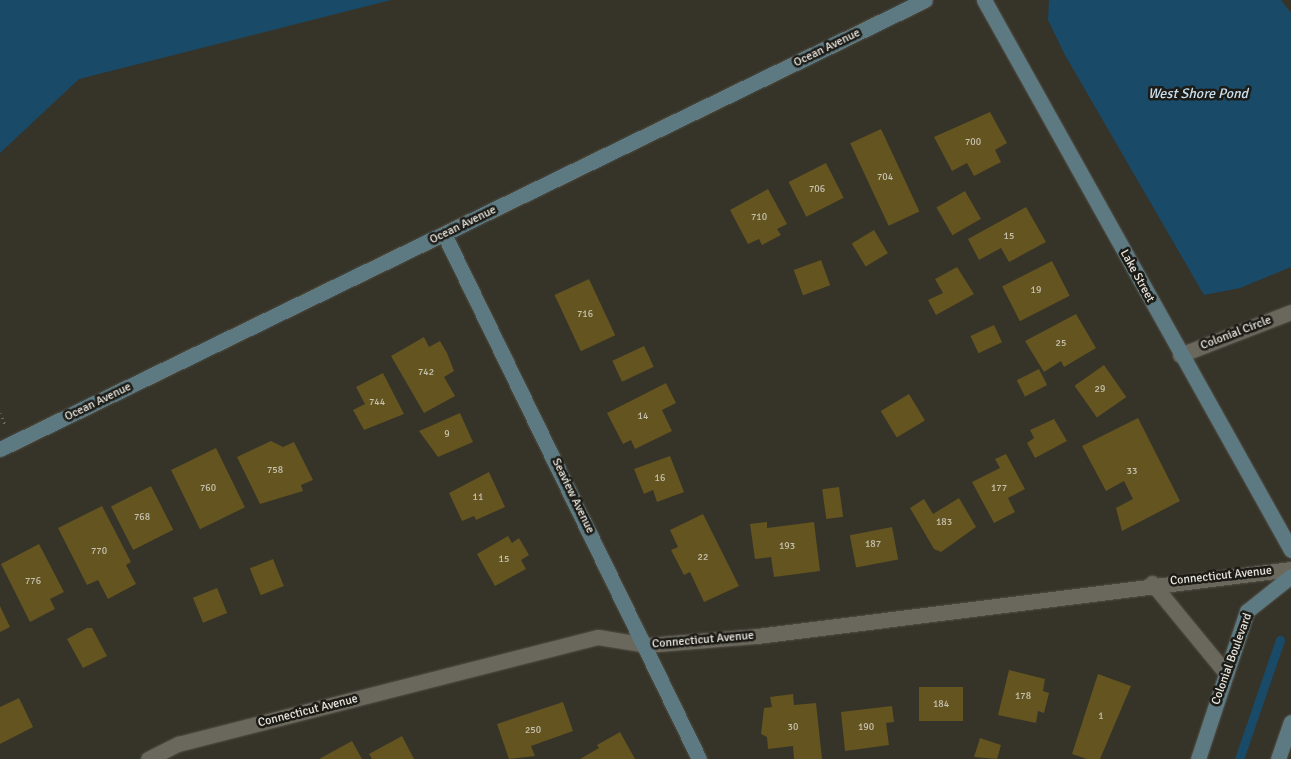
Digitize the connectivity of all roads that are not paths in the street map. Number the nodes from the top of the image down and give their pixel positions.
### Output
1 (925, 0) edge
2 (984, 0) edge
3 (444, 234) junction
4 (1291, 312) edge
5 (1180, 355) junction
6 (0, 449) edge
7 (1291, 550) edge
8 (1291, 569) edge
9 (1291, 576) edge
10 (1152, 584) junction
11 (646, 645) junction
12 (1226, 673) junction
13 (1291, 722) edge
14 (148, 759) edge
15 (699, 759) edge
16 (1198, 759) edge
17 (1278, 759) edge

1 - 3 street, Ocean Avenue
2 - 5 street, Lake Street
3 - 6 street, Ocean Avenue
3 - 11 street, Seaview Avenue
4 - 5 street, Colonial Circle
5 - 7 street, Lake Street
8 - 10 street, Connecticut Avenue
9 - 12 street, Colonial Boulevard
10 - 11 street, Connecticut Avenue
10 - 12 street, Connecticut Avenue
11 - 14 street, Connecticut Avenue
11 - 15 street, Seaview Avenue
12 - 16 street, Colonial Boulevard
13 - 17 street

